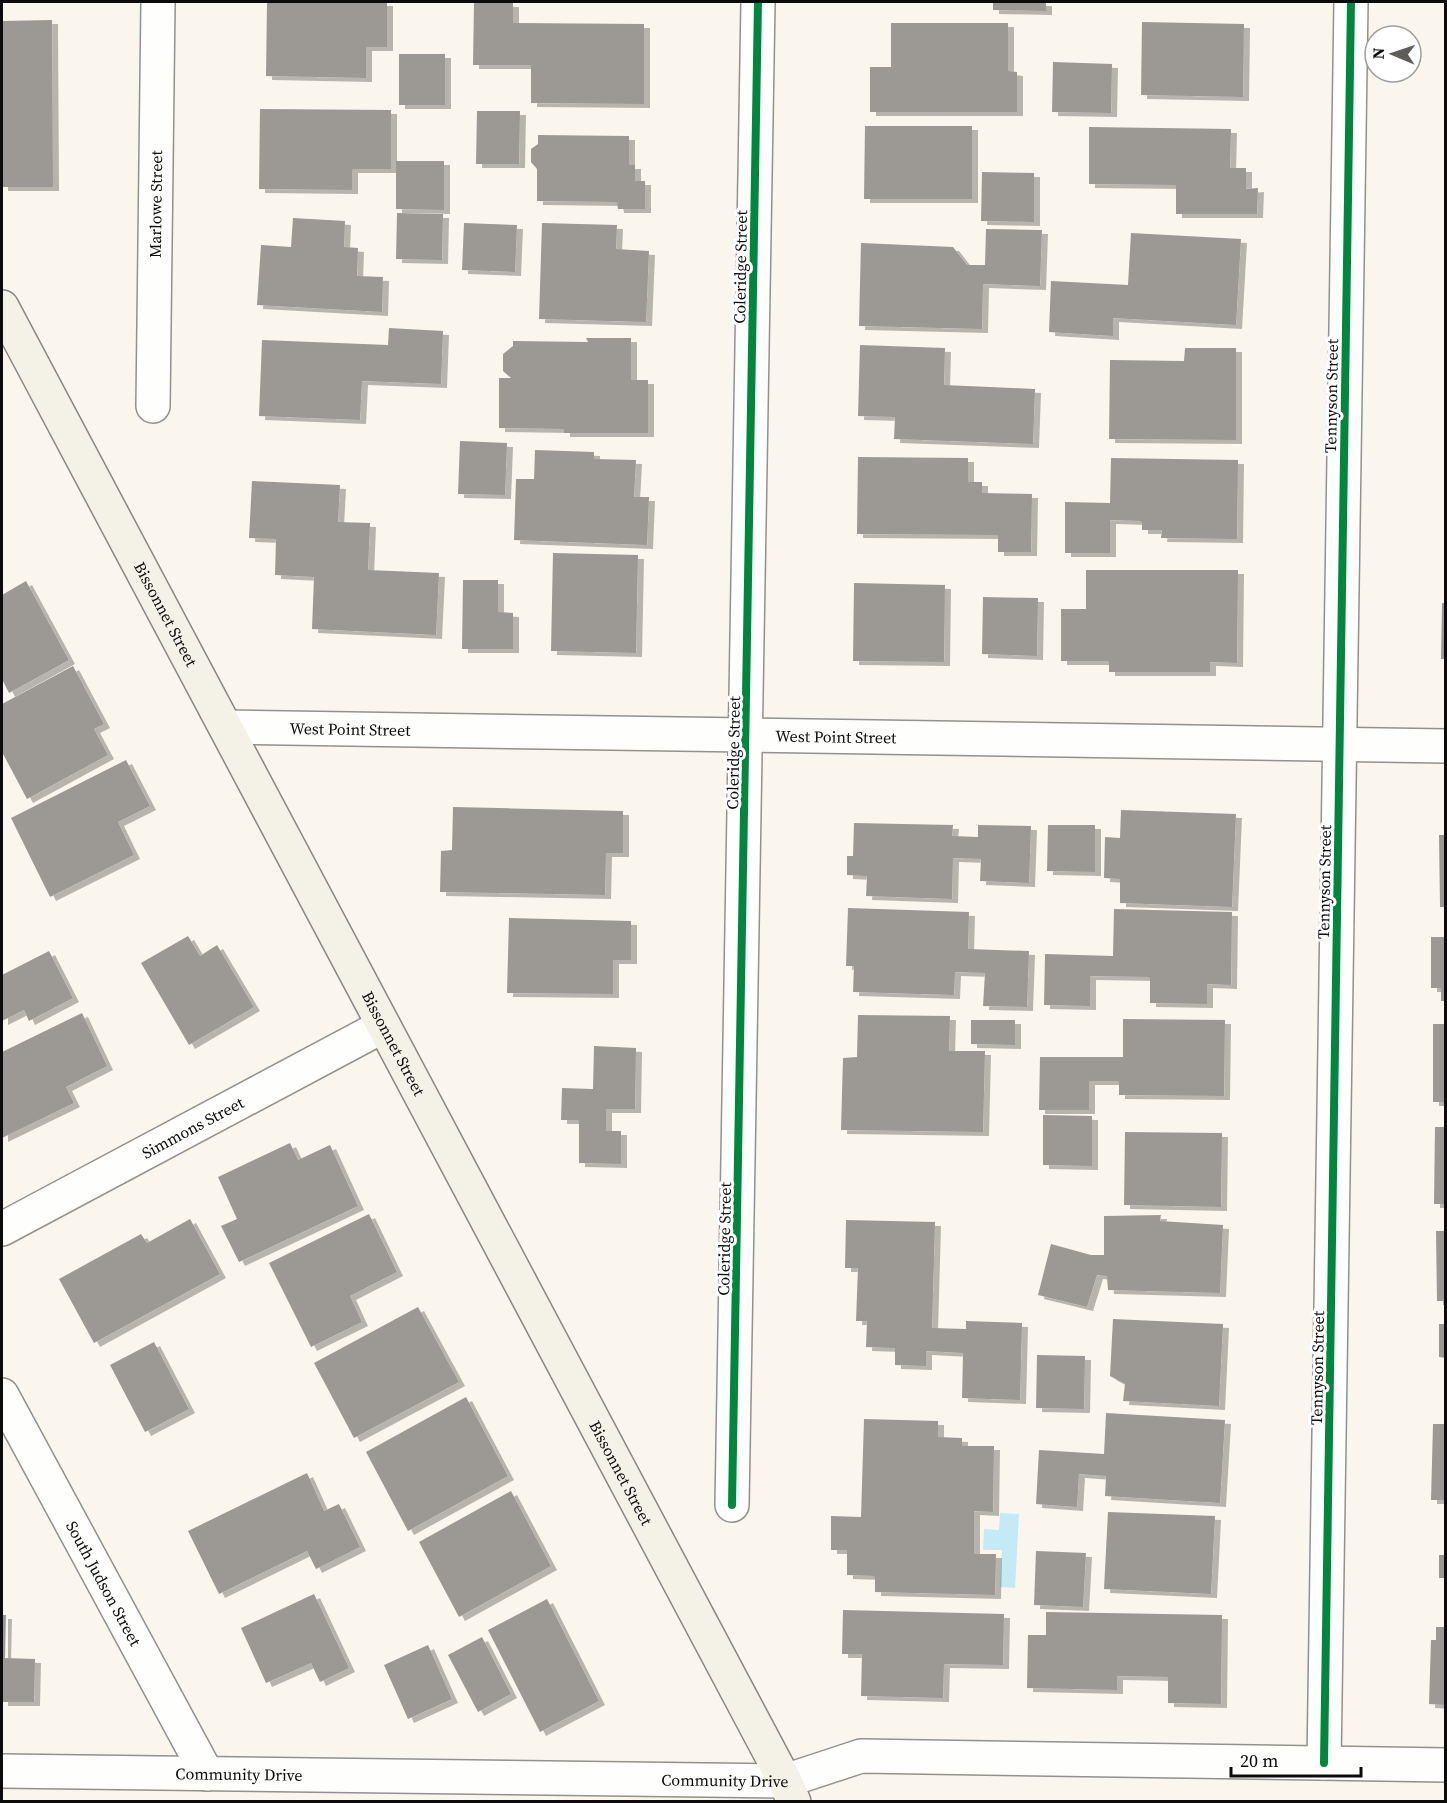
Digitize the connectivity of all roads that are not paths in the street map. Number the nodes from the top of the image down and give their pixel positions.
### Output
1 (158, 2) edge
2 (758, 2) edge
3 (1351, 2) edge
4 (2, 307) edge
5 (153, 406) dead end
6 (227, 727) junction
7 (747, 735) junction
8 (1340, 745) junction
9 (1446, 746) edge
10 (383, 1026) junction
11 (2, 1229) edge
12 (2, 1395) edge
13 (732, 1505) dead end
14 (1324, 1763) junction
15 (1446, 1765) edge
16 (2, 1771) edge
17 (207, 1774) junction
18 (793, 1795) edge

1 - 5 street, Marlowe Street
2 - 7 street, Coleridge Street
3 - 8 street, Tennyson Street
4 - 6 main road, Bissonnet Street
6 - 7 street, West Point Street
6 - 10 main road, Bissonnet Street
7 - 8 street, West Point Street
7 - 13 street, Coleridge Street
8 - 9 street, West Point Street
8 - 14 street, Tennyson Street
10 - 11 street, Simmons Street
10 - 18 main road, Bissonnet Street
12 - 17 street, South Judson Street
14 - 15 street, Community Drive
14 - 18 street, Community Drive
16 - 17 street, Community Drive
17 - 18 street, Community Drive

